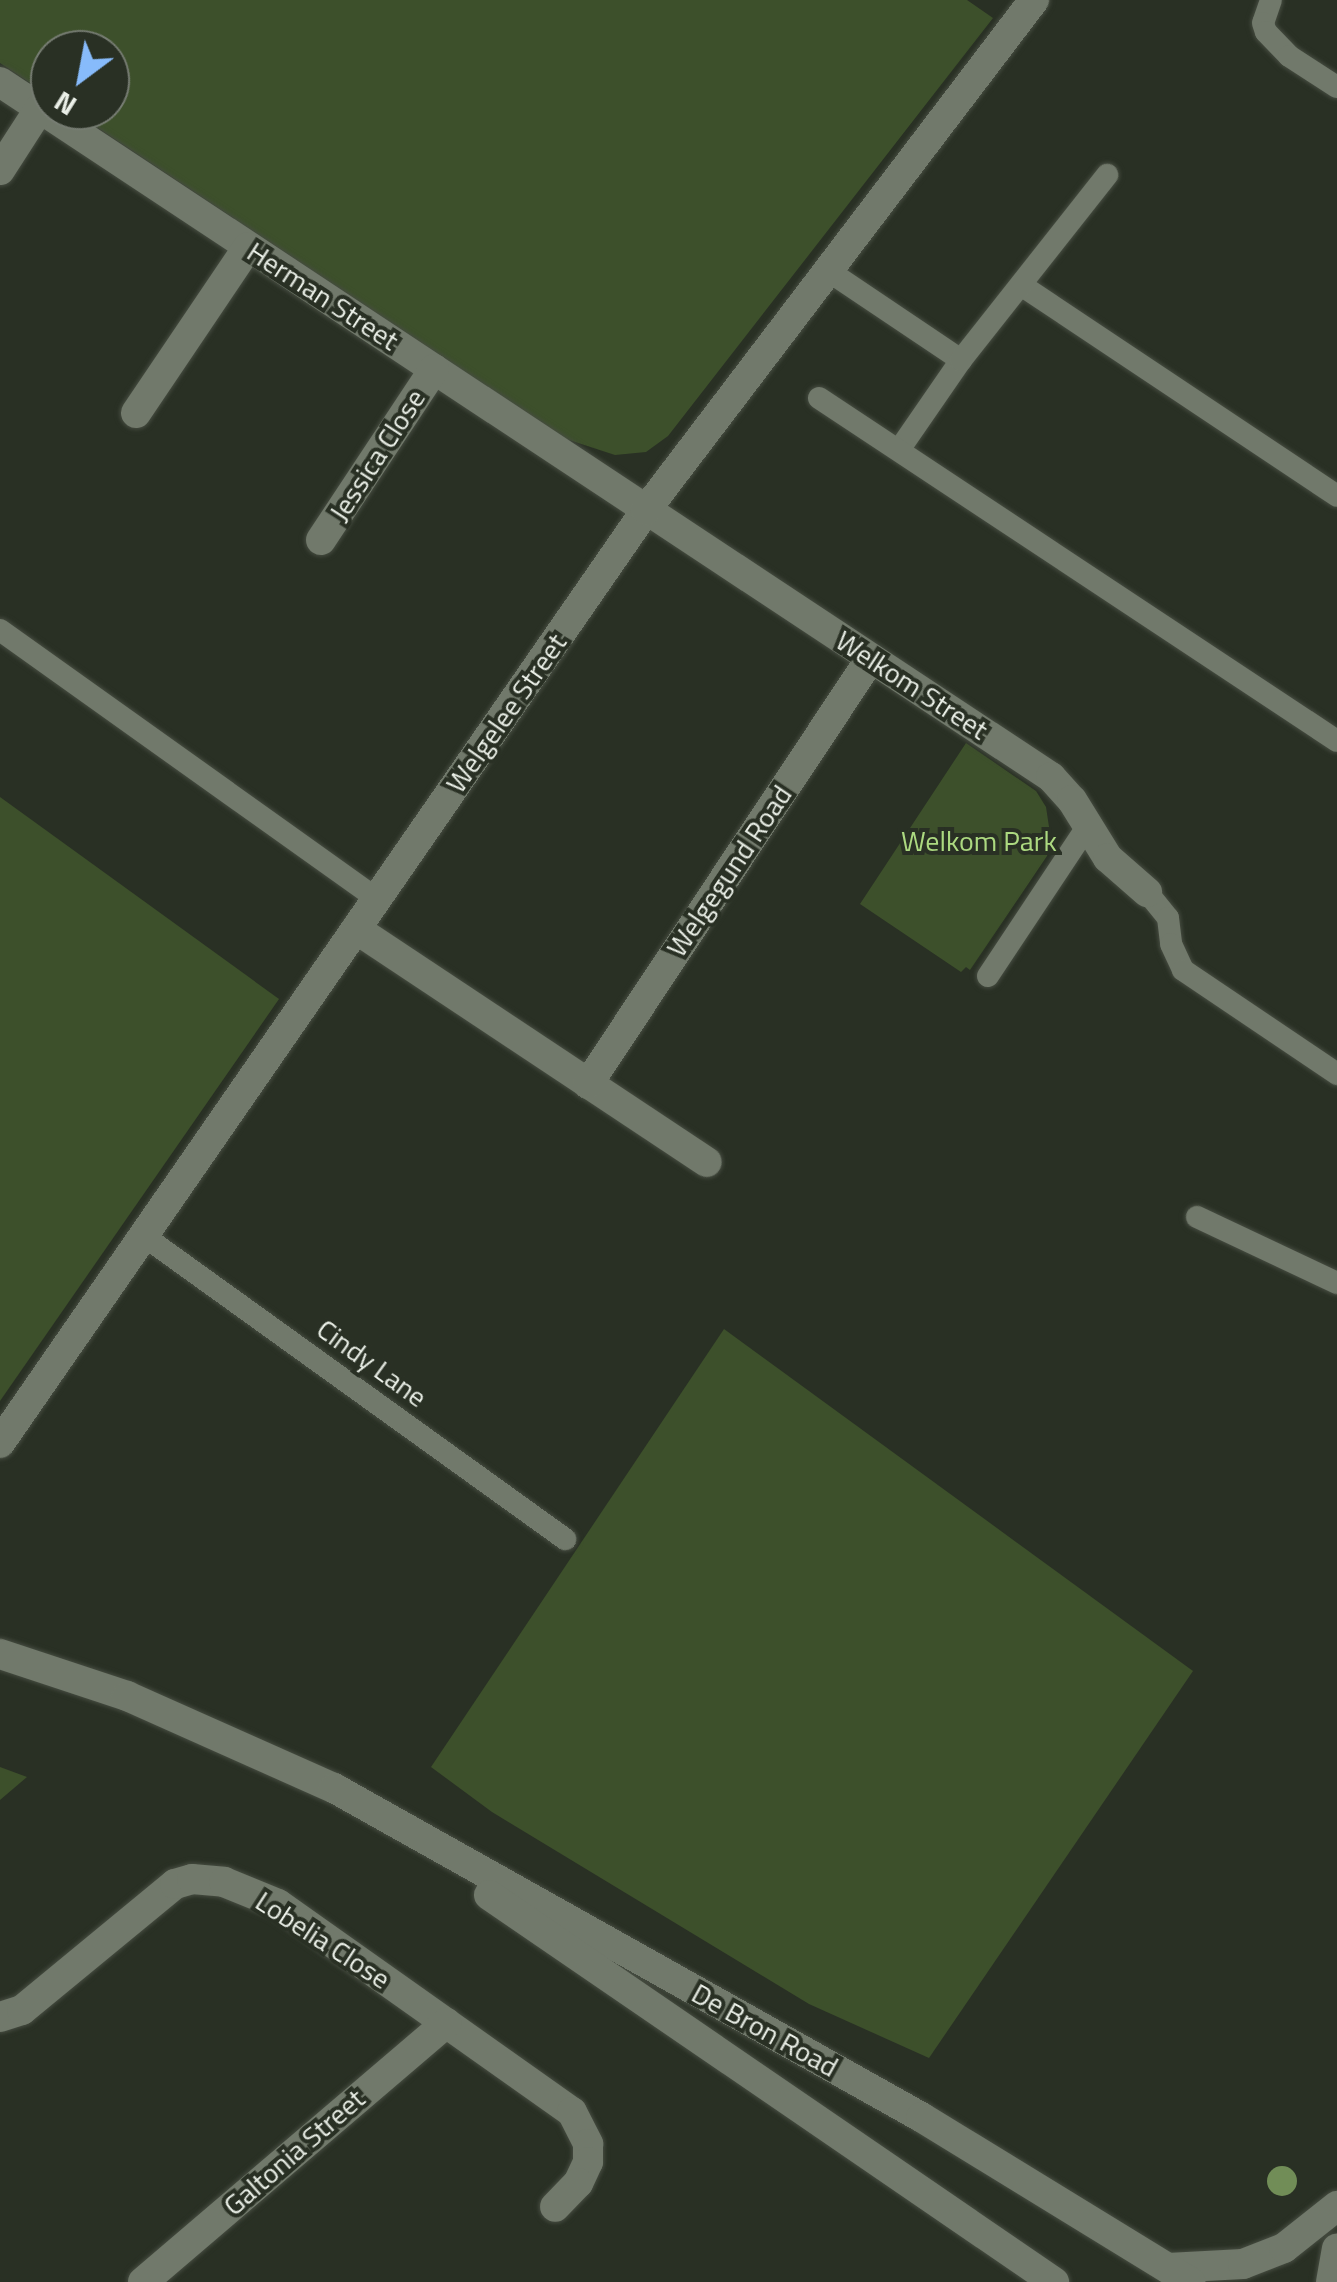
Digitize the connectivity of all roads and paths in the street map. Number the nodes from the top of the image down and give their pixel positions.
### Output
1 (1034, 0) edge
2 (1271, 0) edge
3 (0, 82) edge
4 (1337, 87) edge
5 (30, 102) edge
6 (30, 124) edge
7 (73, 130) edge
8 (0, 170) edge
9 (1106, 174) dead end
10 (248, 246) junction
11 (830, 272) junction
12 (1021, 285) junction
13 (961, 360) junction
14 (434, 369) junction
15 (819, 398) dead end
16 (136, 412) dead end
17 (899, 450) junction
18 (1337, 496) edge
19 (646, 510) junction
20 (321, 540) dead end
21 (0, 630) edge
22 (871, 658) junction
23 (1337, 741) edge
24 (1089, 824) junction
25 (1147, 892) joint
26 (377, 899) junction
27 (356, 930) junction
28 (988, 976) dead end
29 (1337, 1074) edge
30 (588, 1084) junction
31 (706, 1162) dead end
32 (1197, 1216) dead end
33 (144, 1236) junction
34 (1337, 1283) edge
35 (0, 1443) edge
36 (565, 1539) dead end
37 (0, 1654) edge
38 (334, 1788) junction
39 (0, 2017) edge
40 (446, 2023) junction
41 (1337, 2206) edge
42 (555, 2207) dead end
43 (1337, 2248) edge
44 (1179, 2275) edge
45 (147, 2281) edge
46 (1054, 2282) edge
47 (1331, 2282) edge

1 - 11 street, Welgelee Street
2 - 4 lane
3 - 5 street, Herman Street
6 - 8 street
7 - 10 street, Herman Street
9 - 12 lane
10 - 14 street, Herman Street
10 - 16 street
11 - 13 lane
11 - 19 street, Welgelee Street
12 - 13 lane
12 - 18 lane
13 - 17 lane
14 - 19 street, Herman Street
14 - 20 street, Jessica Close
15 - 17 lane
17 - 23 lane
19 - 22 street, Welkom Street
19 - 26 street, Welgelee Street
21 - 26 lane
22 - 24 street, Welkom Street
22 - 30 street, Welgegund Road
24 - 25 street, Welkom Street
24 - 28 lane
25 - 29 lane
26 - 27 street, Welgelee Street
27 - 30 street
27 - 33 street, Welgelee Street
30 - 31 street
32 - 34 lane
33 - 35 street, Welgelee Street
33 - 36 lane, Cindy Lane
37 - 38 street, De Bron Road
38 - 44 street, De Bron Road
38 - 46 street, De Bron Road
39 - 40 street, Lobelia Close
40 - 42 street, Lobelia Close
40 - 45 street, Galtonia Street
41 - 44 street
43 - 47 street

